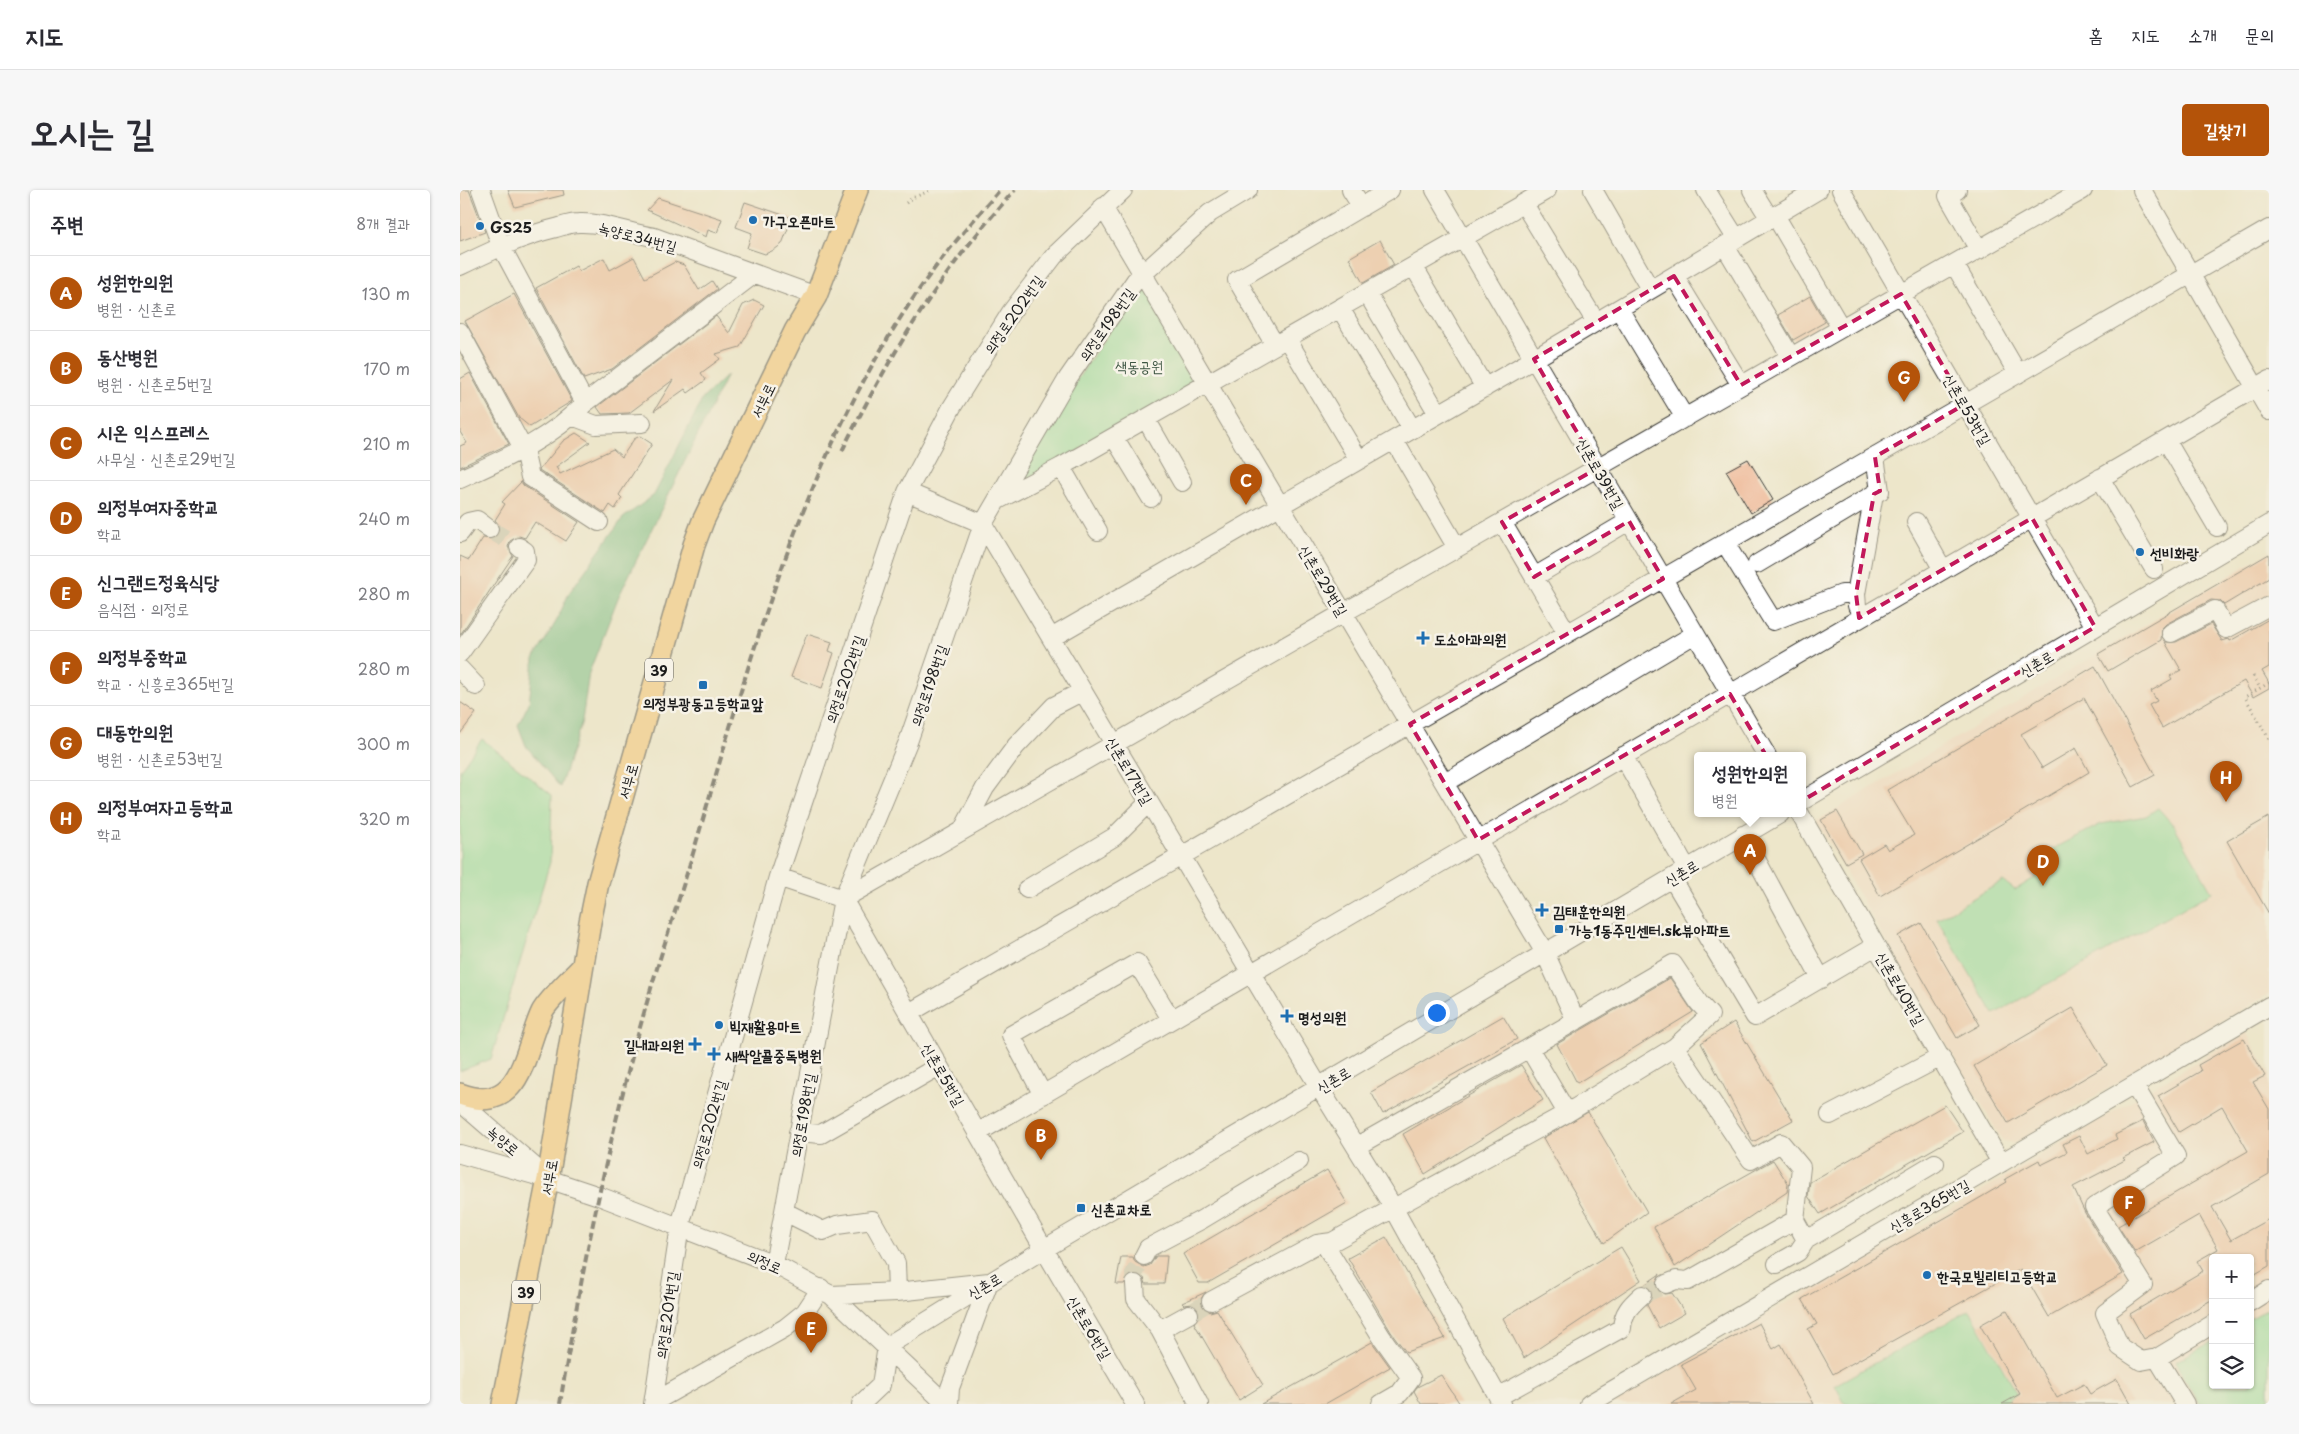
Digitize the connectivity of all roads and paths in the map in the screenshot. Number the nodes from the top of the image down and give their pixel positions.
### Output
1 (481, 190) edge
2 (857, 190) edge
3 (932, 190) edge
4 (1122, 190) edge
5 (1248, 190) edge
6 (1351, 190) edge
7 (1390, 190) edge
8 (1436, 190) edge
9 (1547, 190) edge
10 (1592, 190) edge
11 (1706, 190) edge
12 (1752, 190) edge
13 (1818, 190) edge
14 (1841, 190) edge
15 (1957, 190) edge
16 (2083, 190) edge
17 (2142, 190) edge
18 (906, 203) dead end
19 (1524, 204) junction
20 (1103, 207) junction
21 (1362, 207) junction
22 (1772, 217) junction
23 (2269, 229) edge
24 (1464, 238) junction
25 (1730, 242) junction
26 (501, 246) junction
27 (1979, 250) junction
28 (1954, 264) junction
29 (460, 266) edge
30 (1414, 266) junction
31 (1143, 274) junction
32 (2190, 274) junction
33 (753, 275) junction
34 (1674, 276) junction
35 (1650, 288) junction
36 (1367, 293) junction
37 (1901, 294) junction
38 (816, 296) junction
39 (1340, 308) junction
40 (1619, 309) junction
41 (1596, 322) junction
42 (1841, 328) junction
43 (460, 332) edge
44 (1281, 342) junction
45 (1791, 357) junction
46 (1534, 359) junction
47 (2018, 374) junction
48 (1208, 384) junction
49 (2262, 384) edge
50 (1742, 386) junction
51 (1484, 388) junction
52 (585, 402) junction
53 (1965, 404) junction
54 (2269, 411) edge
55 (1438, 414) junction
56 (572, 416) junction
57 (1684, 418) junction
58 (1146, 419) junction
59 (642, 423) dead end
60 (1412, 429) junction
61 (1114, 437) junction
62 (1394, 440) junction
63 (2166, 440) junction
64 (524, 450) junction
65 (1875, 456) junction
66 (1359, 460) junction
67 (1061, 467) junction
68 (1598, 468) junction
69 (460, 478) edge
70 (2100, 478) junction
71 (1182, 482) dead end
72 (907, 492) junction
73 (1874, 494) junction
74 (1151, 498) dead end
75 (998, 500) junction
76 (1280, 505) junction
77 (2032, 518) junction
78 (1629, 521) junction
79 (599, 522) dead end
80 (1502, 522) junction
81 (1916, 522) dead end
82 (983, 524) junction
83 (2269, 524) edge
84 (2217, 527) dead end
85 (489, 529) tunnel mouth
86 (1098, 531) dead end
87 (460, 533) edge
88 (1725, 542) junction
89 (519, 547) dead end
90 (1456, 548) junction
91 (1757, 564) dead end
92 (2154, 569) dead end
93 (1943, 570) junction
94 (1534, 577) junction
95 (1663, 578) junction
96 (1856, 594) junction
97 (2269, 606) edge
98 (1344, 613) junction
99 (1859, 618) junction
100 (2095, 627) junction
101 (1567, 633) junction
102 (2171, 633) dead end
103 (1695, 634) junction
104 (1051, 638) junction
105 (460, 653) edge
106 (460, 669) edge
107 (2253, 676) dead end
108 (2269, 683) edge
109 (476, 686) dead end
110 (2260, 688) junction
111 (1083, 691) junction
112 (1730, 694) junction
113 (1410, 724) junction
114 (2269, 739) edge
115 (1114, 744) junction
116 (1765, 752) edge
117 (1623, 756) junction
118 (1445, 784) junction
119 (1806, 798) edge
120 (1149, 802) junction
121 (1775, 817) edge
122 (1802, 817) edge
123 (962, 831) junction
124 (1743, 835) junction
125 (1478, 840) junction
126 (1181, 856) junction
127 (1687, 868) junction
128 (778, 877) junction
129 (1672, 878) junction
130 (1027, 889) dead end
131 (843, 899) junction
132 (1876, 946) junction
133 (1545, 953) junction
134 (584, 966) junction
135 (1251, 973) junction
136 (1821, 979) junction
137 (2269, 1006) edge
138 (909, 1013) junction
139 (1172, 1019) junction
140 (1576, 1021) junction
141 (1675, 1047) junction
142 (1529, 1048) junction
143 (1940, 1057) junction
144 (939, 1066) junction
145 (1319, 1086) junction
146 (2134, 1086) junction
147 (460, 1094) edge
148 (1043, 1095) junction
149 (460, 1102) edge
150 (1567, 1113) junction
151 (1830, 1115) dead end
152 (798, 1132) junction
153 (978, 1133) junction
154 (1357, 1146) junction
155 (460, 1154) edge
156 (1299, 1160) dead end
157 (1935, 1163) dead end
158 (2001, 1163) junction
159 (548, 1179) junction
160 (1392, 1207) junction
161 (785, 1212) junction
162 (1795, 1220) junction
163 (680, 1226) junction
164 (1806, 1240) junction
165 (1324, 1243) junction
166 (1044, 1249) junction
167 (1144, 1256) tunnel mouth
168 (774, 1264) junction
169 (1777, 1264) dead end
170 (989, 1282) junction
171 (1135, 1284) tunnel mouth
172 (1666, 1284) tunnel mouth
173 (2269, 1290) edge
174 (826, 1292) junction
175 (898, 1292) junction
176 (1642, 1295) tunnel mouth
177 (2254, 1299) edge
178 (1212, 1301) tunnel mouth
179 (1189, 1314) tunnel mouth
180 (2209, 1326) edge
181 (1160, 1330) junction
182 (886, 1346) junction
183 (2157, 1358) junction
184 (1500, 1400) edge
185 (653, 1403) edge
186 (503, 1404) edge
187 (861, 1404) edge
188 (947, 1404) edge
189 (1136, 1404) edge
190 (1199, 1404) edge
191 (1381, 1404) edge
192 (1589, 1404) edge
193 (2184, 1404) edge

1 - 26 street
2 - 38 main road, 서부로 / 39
3 - 18 path
4 - 20 street, 의정로202번길
5 - 31 street, 의정로198번길
6 - 21 street
7 - 21 street
8 - 24 street, 신촌로39번길
9 - 19 street
10 - 35 street
11 - 25 street
12 - 22 street
13 - 22 street
14 - 37 street, 신촌로53번길
15 - 27 street
16 - 27 street
17 - 32 street
19 - 24 street
19 - 41 street
20 - 31 street, 신촌로29번길
20 - 72 street, 의정로202번길
21 - 44 street
22 - 25 street
22 - 42 street
23 - 32 street
24 - 30 street
24 - 46 street, 신촌로39번길
25 - 34 street
25 - 45 street
26 - 29 street, 녹양로34번길
26 - 33 street, 녹양로34번길
26 - 52 street
27 - 28 street
28 - 37 street
28 - 47 street
30 - 36 street
30 - 51 street
31 - 48 street, 신촌로29번길
31 - 75 street, 의정로198번길
32 - 47 street
32 - 49 street
33 - 38 street, 녹양로34번길
33 - 52 street
34 - 35 street
34 - 50 street
35 - 40 street
36 - 39 street
36 - 55 street
37 - 42 street
37 - 53 street, 신촌로53번길
38 - 134 main road, 서부로 / 39
39 - 44 street
39 - 60 street
40 - 41 street
40 - 57 street
41 - 46 street
42 - 45 street
43 - 64 street
44 - 48 street
44 - 66 street
45 - 50 street
46 - 51 street
46 - 68 street, 신촌로39번길
47 - 53 street
48 - 58 street
48 - 76 street, 신촌로29번길
49 - 54 street
49 - 63 street
50 - 57 street
51 - 55 street
52 - 56 street
53 - 65 street
53 - 77 street, 신촌로53번길
55 - 60 street
56 - 59 street
56 - 64 street
57 - 68 street
58 - 61 street
58 - 71 street
60 - 62 street
61 - 67 street
61 - 74 street
62 - 66 street
62 - 90 street
63 - 70 street
63 - 84 street
64 - 69 street
64 - 79 street
65 - 73 street
65 - 88 street
66 - 76 street
67 - 75 street
67 - 86 street
68 - 78 street, 신촌로39번길
68 - 80 street
70 - 77 street
70 - 92 street
72 - 82 street
72 - 128 street, 의정로202번길
73 - 91 street
73 - 96 street
75 - 82 street, 의정로198번길
76 - 98 street, 신촌로29번길
76 - 104 street
77 - 93 street
77 - 100 street, 신촌로53번길
78 - 94 street
78 - 95 street, 신촌로39번길
80 - 90 street
80 - 94 street
81 - 93 street
82 - 104 street, 신촌로17번길
82 - 131 street, 의정로198번길
83 - 100 street, 신촌로
85 - 87 street
88 - 95 street
88 - 96 street
89 - 105 street
90 - 98 street
93 - 99 street
94 - 101 street
95 - 101 street
95 - 103 street, 신촌로39번길
96 - 99 street
97 - 102 street
98 - 113 street, 신촌로29번길
98 - 115 street
99 - 112 street
100 - 119 street, 신촌로
101 - 113 street
103 - 112 street, 신촌로39번길
103 - 118 street
104 - 111 street, 신촌로17번길
106 - 109 street
107 - 110 path
108 - 110 path
110 - 114 path
111 - 115 street, 신촌로17번길
111 - 123 street
112 - 116 street, 신촌로39번길
112 - 117 street
113 - 118 street, 신촌로29번길
113 - 126 street
115 - 120 street, 신촌로17번길
115 - 123 street
117 - 125 street
117 - 127 street
118 - 125 street, 신촌로29번길
120 - 126 street, 신촌로17번길
120 - 130 street
121 - 124 street, 신촌로
122 - 132 street, 신촌로40번길
123 - 131 street
124 - 127 street, 신촌로
124 - 136 street
125 - 133 street, 신촌로29번길
125 - 135 street
126 - 135 street, 신촌로17번길
126 - 138 street
127 - 129 street, 신촌로
128 - 131 street
128 - 163 street, 의정로202번길
129 - 133 street, 신촌로
129 - 136 street
131 - 138 street, 신촌로5번길
131 - 152 street, 의정로198번길
132 - 136 street
132 - 143 street, 신촌로40번길
133 - 140 street, 신촌로29번길
133 - 145 street, 신촌로
134 - 147 main road
134 - 159 main road, 서부로 / 39
135 - 139 street
135 - 145 street, 신촌로17번길
137 - 146 street, 신흥로365번길
138 - 144 street, 신촌로5번길
139 - 148 street
139 - 148 street
140 - 141 street
140 - 142 street
141 - 150 street
141 - 162 street
142 - 150 street
142 - 154 street
143 - 151 street
143 - 158 street, 신촌로40번길
144 - 152 street
144 - 153 street, 신촌로5번길
145 - 154 street, 신촌로17번길
145 - 166 street, 신촌로
146 - 158 street, 신흥로365번길
146 - 183 street
148 - 153 street
149 - 159 street, 녹양로
150 - 160 street
152 - 161 street, 의정로198번길
153 - 166 street, 신촌로5번길
154 - 160 street, 신촌로17번길
155 - 159 street, 의정로
156 - 167 street
157 - 164 street
158 - 192 street, 신흥로365번길
159 - 163 street, 의정로
159 - 186 main road, 서부로 / 39
160 - 165 street
160 - 184 street, 신촌로17번길
161 - 168 street, 의정로198번길
161 - 175 street
162 - 164 street
162 - 172 street
163 - 168 street, 의정로
163 - 185 street, 의정로201번길
164 - 169 street
165 - 178 street
165 - 191 street
166 - 170 street, 신촌로
166 - 189 street, 신촌로6번길
168 - 174 street, 의정로
170 - 175 street
170 - 182 street, 신촌로
170 - 188 street
171 - 181 street
173 - 177 street
174 - 175 street
174 - 182 street, 의정로
174 - 185 street
176 - 184 street
179 - 181 street
180 - 183 street
181 - 190 street
182 - 187 street
182 - 188 street, 의정로
183 - 193 street

